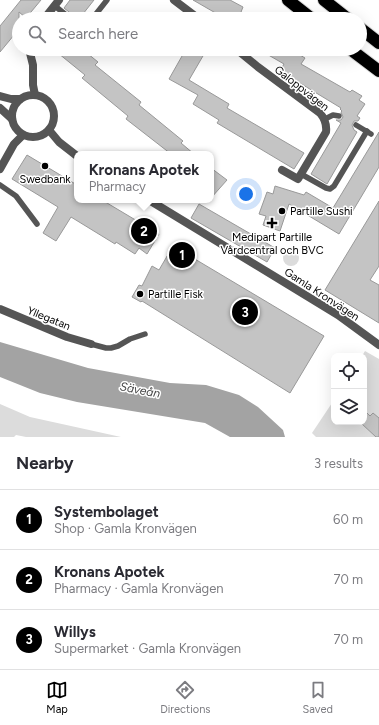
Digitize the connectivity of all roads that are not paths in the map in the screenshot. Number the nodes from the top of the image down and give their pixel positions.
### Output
1 (107, 0) edge
2 (174, 0) edge
3 (288, 0) edge
4 (324, 0) edge
5 (57, 3) edge
6 (50, 12) edge
7 (65, 12) edge
8 (98, 12) edge
9 (190, 12) edge
10 (303, 12) edge
11 (339, 12) edge
12 (367, 34) edge
13 (379, 43) edge
14 (30, 56) edge
15 (245, 56) edge
16 (359, 56) edge
17 (379, 71) edge
18 (35, 95) junction
19 (0, 96) edge
20 (20, 99) junction
21 (0, 108) edge
22 (339, 116) dead end
23 (12, 118) junction
24 (324, 119) junction
25 (356, 125) dead end
26 (49, 130) junction
27 (23, 134) junction
28 (74, 154) edge
29 (0, 169) edge
30 (282, 170) dead end
31 (301, 174) junction
32 (0, 185) edge
33 (154, 203) edge
34 (37, 224) dead end
35 (0, 309) edge
36 (145, 334) dead end
37 (91, 344) joint
38 (379, 345) edge

1 - 8 lane
2 - 9 street
3 - 10 highway
4 - 11 highway
5 - 6 street
5 - 7 lane
12 - 13 highway
14 - 18 street
15 - 24 street, Galoppvägen
16 - 17 highway
18 - 20 street
18 - 26 street
19 - 20 street
20 - 23 street
21 - 23 street
22 - 24 lane
23 - 27 street
24 - 31 street, Galoppvägen
25 - 31 lane
26 - 27 street
26 - 28 street
27 - 29 street
30 - 31 street
32 - 34 lane
33 - 38 street, Gamla Kronvägen
35 - 37 street, Yllegatan
36 - 37 lane

